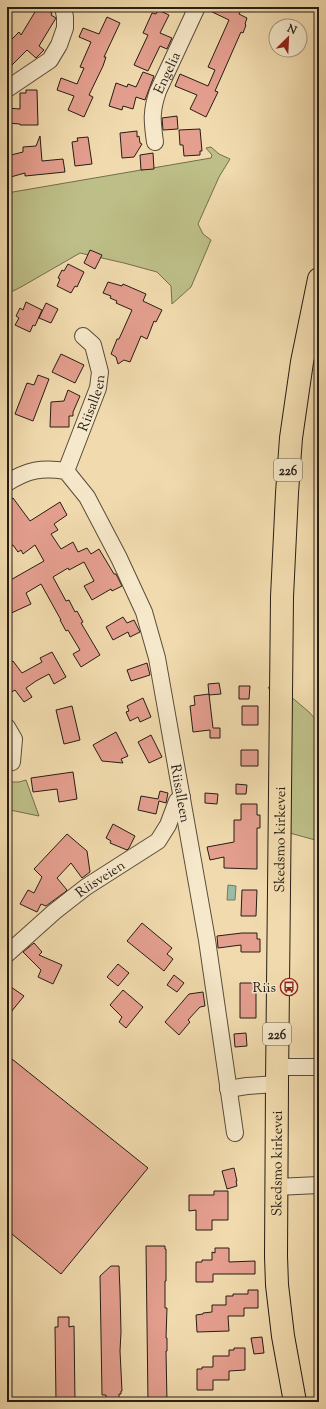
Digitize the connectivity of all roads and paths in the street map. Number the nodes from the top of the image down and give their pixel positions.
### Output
1 (63, 7) edge
2 (197, 7) edge
3 (7, 89) edge
4 (155, 142) dead end
5 (319, 279) edge
6 (83, 336) dead end
7 (66, 471) junction
8 (7, 483) edge
9 (7, 727) edge
10 (12, 762) dead end
11 (182, 797) junction
12 (7, 954) edge
13 (319, 1067) edge
14 (277, 1076) junction
15 (228, 1089) junction
16 (235, 1133) dead end
17 (319, 1185) edge
18 (276, 1186) junction
19 (295, 1402) edge

1 - 3 street
2 - 4 street, Engelia
5 - 14 highway, Skedsmo kirkevei / 226
6 - 7 street, Riisalleen
7 - 8 street
7 - 11 street, Riisalleen
9 - 10 street
11 - 12 street, Riisveien
11 - 15 street, Riisalleen
13 - 14 street
14 - 15 street
14 - 18 highway, Skedsmo kirkevei / 226
15 - 16 street, Riisalleen
17 - 18 street
18 - 19 highway, Skedsmo kirkevei / 226

